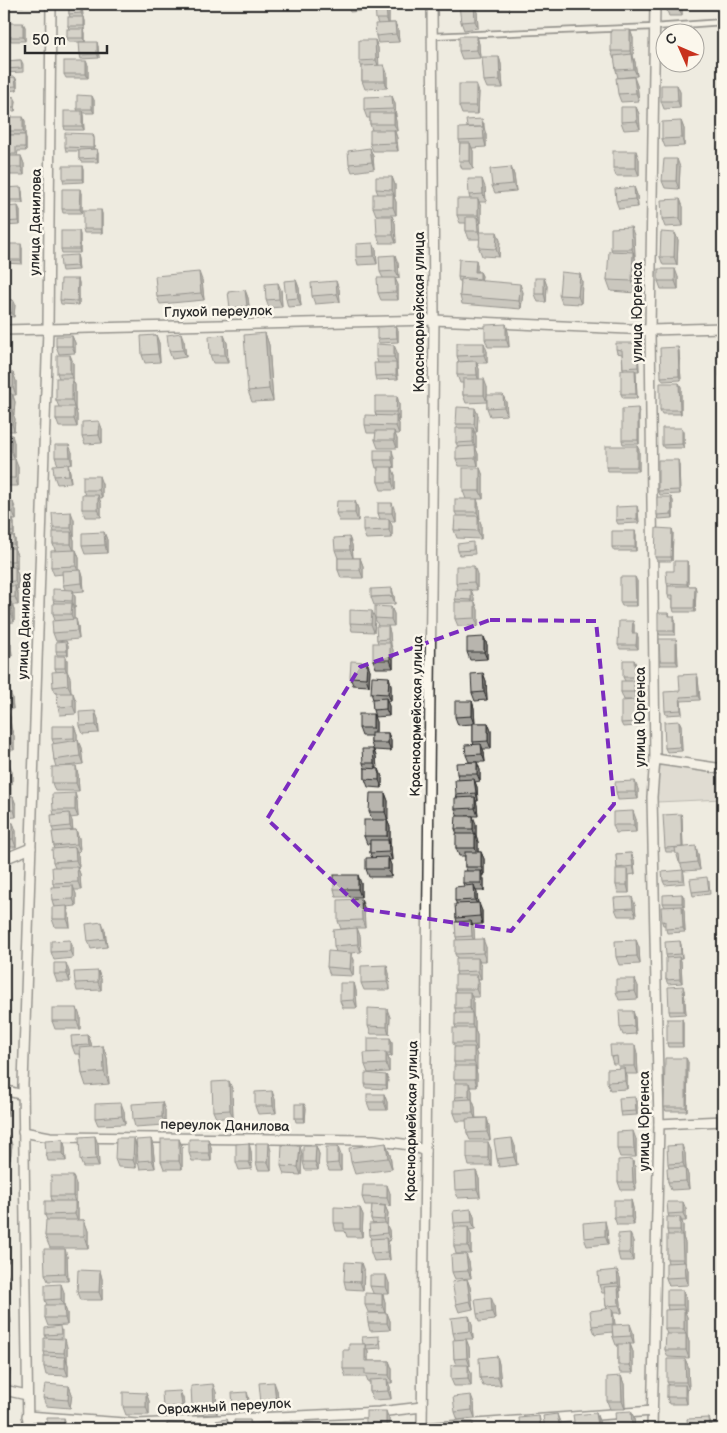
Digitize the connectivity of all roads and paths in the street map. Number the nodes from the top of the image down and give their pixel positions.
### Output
1 (51, 4) edge
2 (432, 4) edge
3 (655, 4) edge
4 (654, 22) edge
5 (723, 22) edge
6 (704, 23) edge
7 (654, 27) joint
8 (432, 36) junction
9 (434, 320) junction
10 (723, 328) edge
11 (4, 330) edge
12 (48, 330) junction
13 (650, 330) junction
14 (655, 759) junction
15 (723, 770) edge
16 (31, 848) junction
17 (4, 859) edge
18 (4, 1090) edge
19 (23, 1095) junction
20 (723, 1121) edge
21 (659, 1124) junction
22 (23, 1132) junction
23 (425, 1151) junction
24 (4, 1390) edge
25 (27, 1395) junction
26 (422, 1407) junction
27 (653, 1411) junction
28 (28, 1416) junction
29 (422, 1428) edge
30 (28, 1429) edge
31 (652, 1429) edge

1 - 12 street, улица Данилова
2 - 8 street, Красноармейская улица
3 - 4 street, улица Юргенса
5 - 6 lane
7 - 8 lane
7 - 13 street, улица Юргенса
8 - 9 street, Красноармейская улица
9 - 12 street, Глухой переулок
9 - 13 street, Глухой переулок
9 - 23 street, Красноармейская улица
10 - 13 street, Глухой переулок
11 - 12 street, Глухой переулок
12 - 16 street, улица Данилова
13 - 14 street, улица Юргенса
14 - 15 street
14 - 21 street, улица Юргенса
16 - 17 street
16 - 19 street, улица Данилова
18 - 19 street
19 - 22 street, улица Данилова
20 - 21 street
21 - 27 street, улица Юргенса
22 - 23 street, переулок Данилова
22 - 25 street, улица Данилова
23 - 26 street, Красноармейская улица
24 - 25 street
25 - 28 street, улица Данилова
26 - 28 street, Овражный переулок
26 - 29 street, Красноармейская улица
27 - 29 street
27 - 31 street, улица Юргенса
28 - 30 street, улица Данилова

